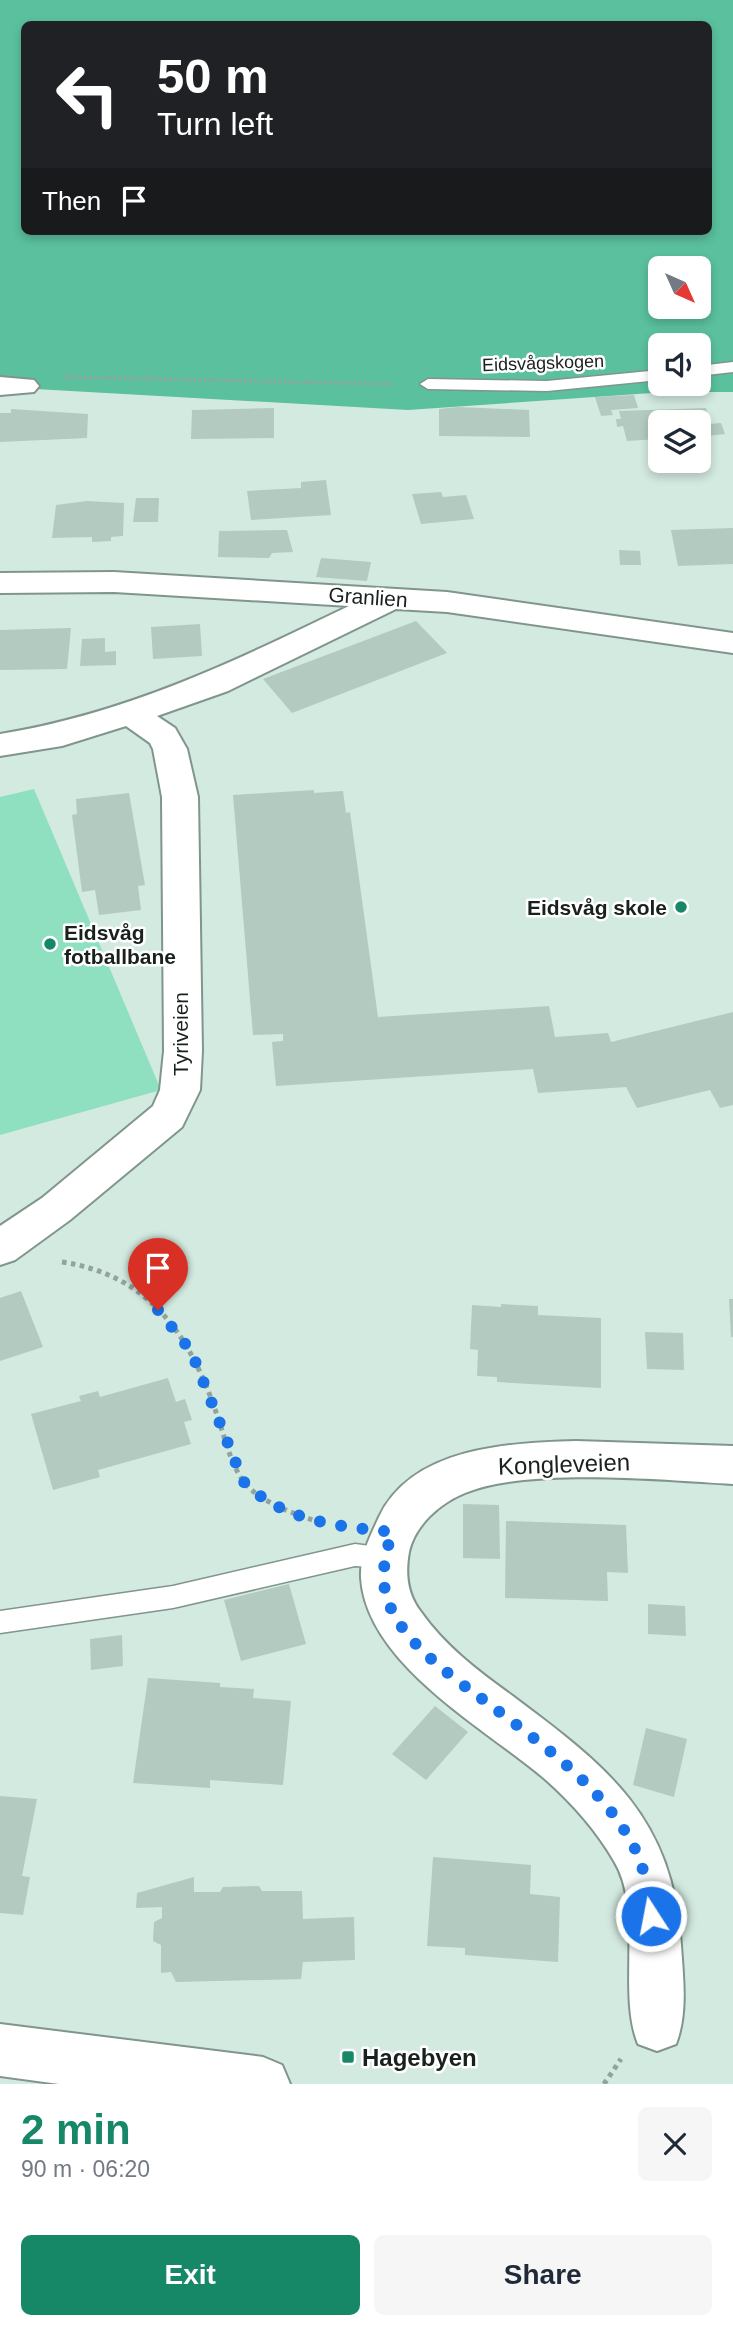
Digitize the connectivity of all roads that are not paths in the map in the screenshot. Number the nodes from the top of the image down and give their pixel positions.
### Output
1 (733, 367) edge
2 (711, 370) edge
3 (648, 376) edge
4 (428, 384) road end
5 (0, 583) edge
6 (390, 599) junction
7 (733, 643) edge
8 (130, 713) junction
9 (0, 745) edge
10 (0, 1248) edge
11 (733, 1465) edge
12 (388, 1544) junction
13 (0, 1622) edge
14 (657, 2025) dead end
15 (0, 2050) edge
16 (263, 2084) edge

1 - 2 lane
3 - 4 lane, Eidsvågskogen
5 - 6 street, Granlien
6 - 7 street, Granlien
6 - 8 street
8 - 9 street
8 - 10 street, Tyriveien
11 - 12 street, Kongleveien
12 - 13 lane
12 - 14 street
15 - 16 street

